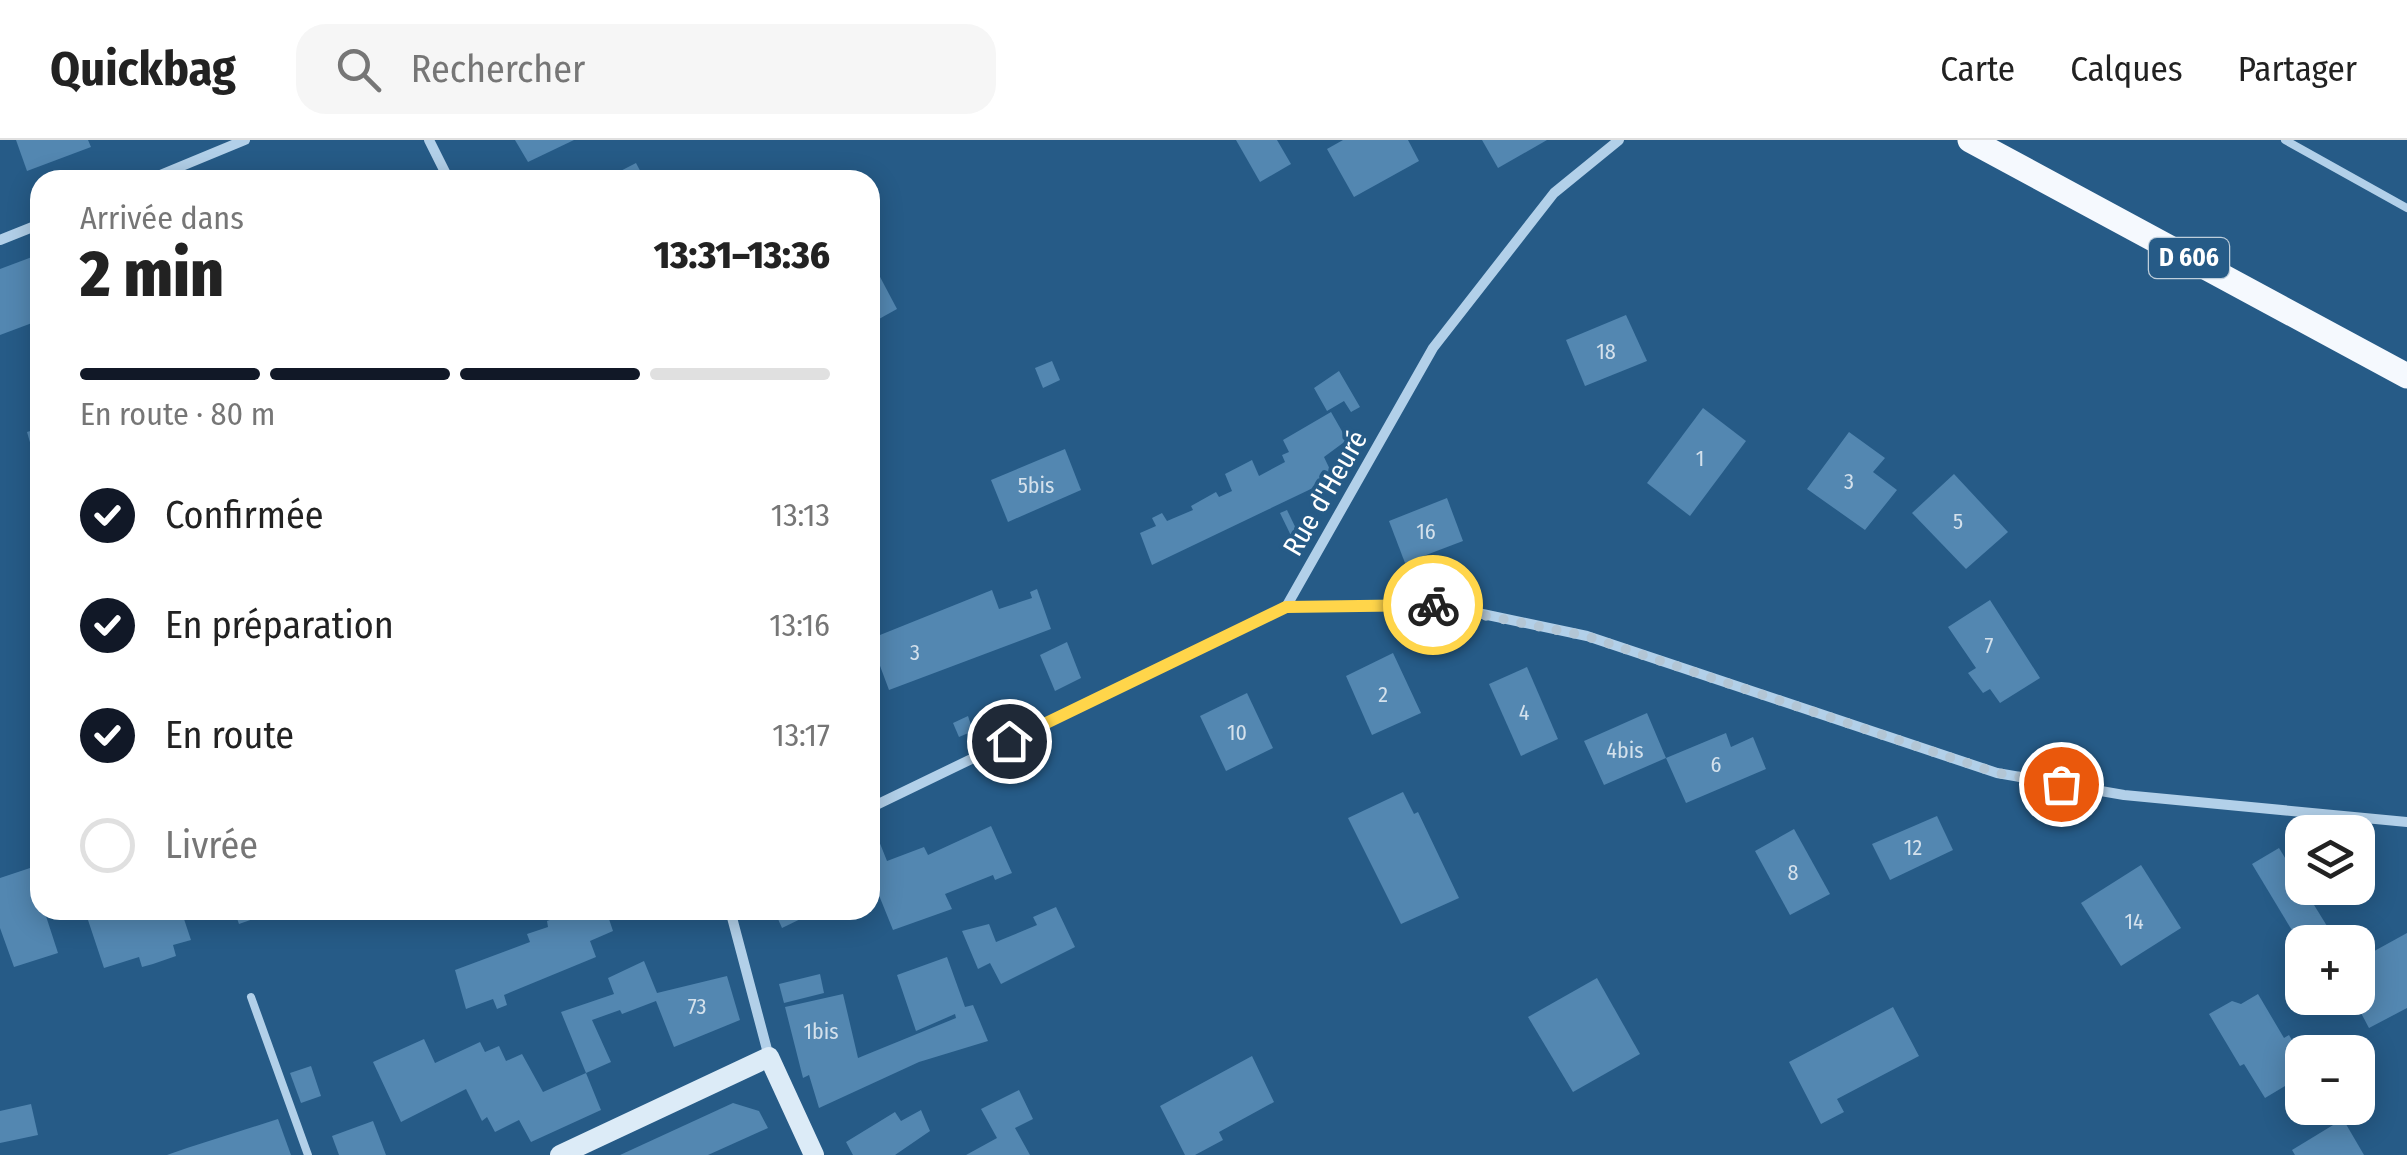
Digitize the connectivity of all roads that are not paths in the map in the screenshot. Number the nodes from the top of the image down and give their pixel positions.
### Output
1 (245, 140) edge
2 (429, 140) edge
3 (1619, 140) edge
4 (1970, 140) edge
5 (2285, 140) edge
6 (172, 170) edge
7 (444, 170) edge
8 (2407, 208) edge
9 (30, 228) edge
10 (0, 240) edge
11 (2407, 376) edge
12 (1286, 607) junction
13 (880, 803) edge
14 (2407, 822) edge
15 (733, 920) edge
16 (252, 997) dead end
17 (769, 1057) junction
18 (308, 1155) edge
19 (560, 1155) edge
20 (814, 1155) edge

1 - 6 street
2 - 7 street
3 - 12 street, Rue d'Heuré
4 - 11 main road, D 606
5 - 8 lane
9 - 10 street
12 - 13 street
12 - 14 street
15 - 17 street
16 - 18 lane
17 - 19 street
17 - 20 street

